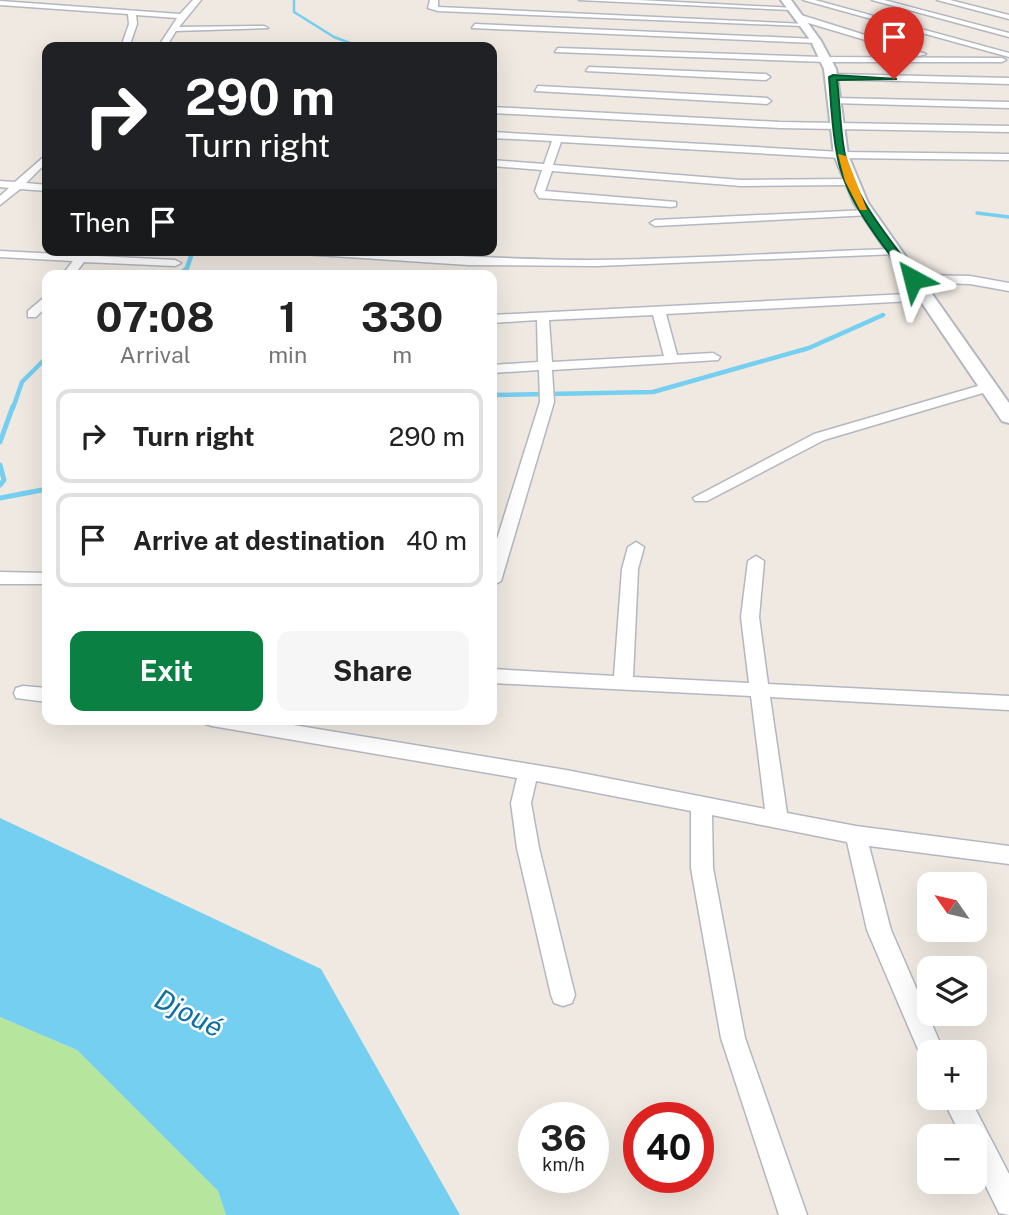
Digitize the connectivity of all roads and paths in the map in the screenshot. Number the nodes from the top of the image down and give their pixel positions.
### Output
1 (197, 0) edge
2 (434, 0) edge
3 (583, 0) edge
4 (596, 0) edge
5 (807, 0) edge
6 (876, 0) edge
7 (941, 0) edge
8 (856, 3) dead end
9 (0, 4) edge
10 (996, 6) dead end
11 (835, 8) junction
12 (983, 10) junction
13 (795, 12) edge
14 (132, 13) junction
15 (182, 16) junction
16 (590, 16) junction
17 (1009, 17) edge
18 (953, 20) junction
19 (765, 22) junction
20 (967, 24) junction
21 (475, 26) dead end
22 (264, 28) dead end
23 (173, 29) junction
24 (586, 32) junction
25 (931, 34) junction
26 (1009, 35) edge
27 (919, 38) dead end
28 (768, 39) junction
29 (816, 41) junction
30 (908, 41) dead end
31 (127, 42) edge
32 (165, 42) edge
33 (896, 45) junction
34 (558, 50) dead end
35 (769, 58) junction
36 (1009, 58) edge
37 (826, 59) junction
38 (939, 59) junction
39 (589, 69) dead end
40 (766, 77) junction
41 (833, 77) junction
42 (1009, 80) edge
43 (538, 89) dead end
44 (767, 101) junction
45 (835, 101) junction
46 (1009, 105) edge
47 (497, 110) edge
48 (780, 125) junction
49 (838, 127) junction
50 (1009, 129) edge
51 (497, 135) edge
52 (557, 139) junction
53 (788, 144) junction
54 (841, 155) junction
55 (1009, 157) edge
56 (42, 162) edge
57 (497, 163) edge
58 (549, 166) junction
59 (850, 181) junction
60 (0, 184) edge
61 (17, 185) junction
62 (42, 188) edge
63 (0, 202) edge
64 (672, 204) dead end
65 (867, 213) junction
66 (655, 223) dead end
67 (892, 252) junction
68 (0, 254) edge
69 (377, 256) edge
70 (81, 258) junction
71 (175, 263) dead end
72 (72, 270) edge
73 (913, 279) junction
74 (1009, 287) edge
75 (927, 297) junction
76 (42, 304) edge
77 (659, 312) junction
78 (32, 314) dead end
79 (543, 318) junction
80 (497, 319) edge
81 (713, 357) dead end
82 (671, 359) junction
83 (544, 367) junction
84 (497, 369) edge
85 (988, 387) junction
86 (1009, 417) edge
87 (701, 498) dead end
88 (636, 547) dead end
89 (756, 561) dead end
90 (497, 564) edge
91 (0, 578) edge
92 (42, 579) edge
93 (497, 676) edge
94 (623, 683) junction
95 (761, 689) junction
96 (23, 693) dead end
97 (42, 695) edge
98 (1009, 703) edge
99 (248, 725) edge
100 (528, 772) junction
101 (701, 804) junction
102 (777, 819) junction
103 (856, 835) junction
104 (1009, 855) edge
105 (563, 995) dead end
106 (927, 1040) edge
107 (987, 1160) edge
108 (1009, 1203) edge
109 (793, 1215) edge

1 - 15 street
2 - 16 street
3 - 4 street
4 - 13 street
4 - 16 street
5 - 11 street
6 - 18 street
7 - 12 street
8 - 11 street
9 - 14 street
10 - 12 street
11 - 25 street
12 - 17 street
12 - 18 street
13 - 19 street
13 - 29 street
13 - 33 street
14 - 15 street
14 - 31 street
15 - 23 street
16 - 19 street
16 - 24 street
18 - 20 street
19 - 28 street
20 - 25 street
20 - 26 street
21 - 24 street
22 - 23 street
23 - 32 street
24 - 28 street
25 - 27 street
25 - 36 street
28 - 29 street
28 - 35 street
29 - 37 street
30 - 33 street
33 - 38 street
34 - 35 street
35 - 37 street
35 - 40 street
36 - 38 street
37 - 38 street
37 - 41 street
39 - 40 street
40 - 44 street
41 - 42 street
41 - 45 street
43 - 44 street
44 - 48 street
45 - 46 street
45 - 49 street
47 - 48 street
48 - 49 street
48 - 53 street
49 - 50 street
49 - 54 street
51 - 52 street
52 - 53 street
52 - 58 street
53 - 54 street
54 - 55 street
54 - 59 street
56 - 61 street
57 - 58 street
58 - 59 street
58 - 64 street
59 - 65 street
60 - 61 street
61 - 62 street
61 - 63 street
65 - 66 street
65 - 67 street
67 - 69 street
67 - 73 street
68 - 70 street
70 - 71 street
70 - 72 street
73 - 74 street
73 - 75 street
75 - 77 street
75 - 85 street
76 - 78 street
77 - 79 street
77 - 82 street
79 - 80 street
79 - 83 street
81 - 82 street
82 - 83 street
83 - 84 street
83 - 90 street
85 - 86 street
85 - 87 street
88 - 94 street
89 - 95 street
91 - 92 street
93 - 94 street
94 - 95 street
95 - 98 street
95 - 102 street
96 - 97 street
99 - 100 street
100 - 101 street
100 - 105 street
101 - 102 street
101 - 109 street
102 - 103 street
103 - 104 street
103 - 106 street
107 - 108 street

